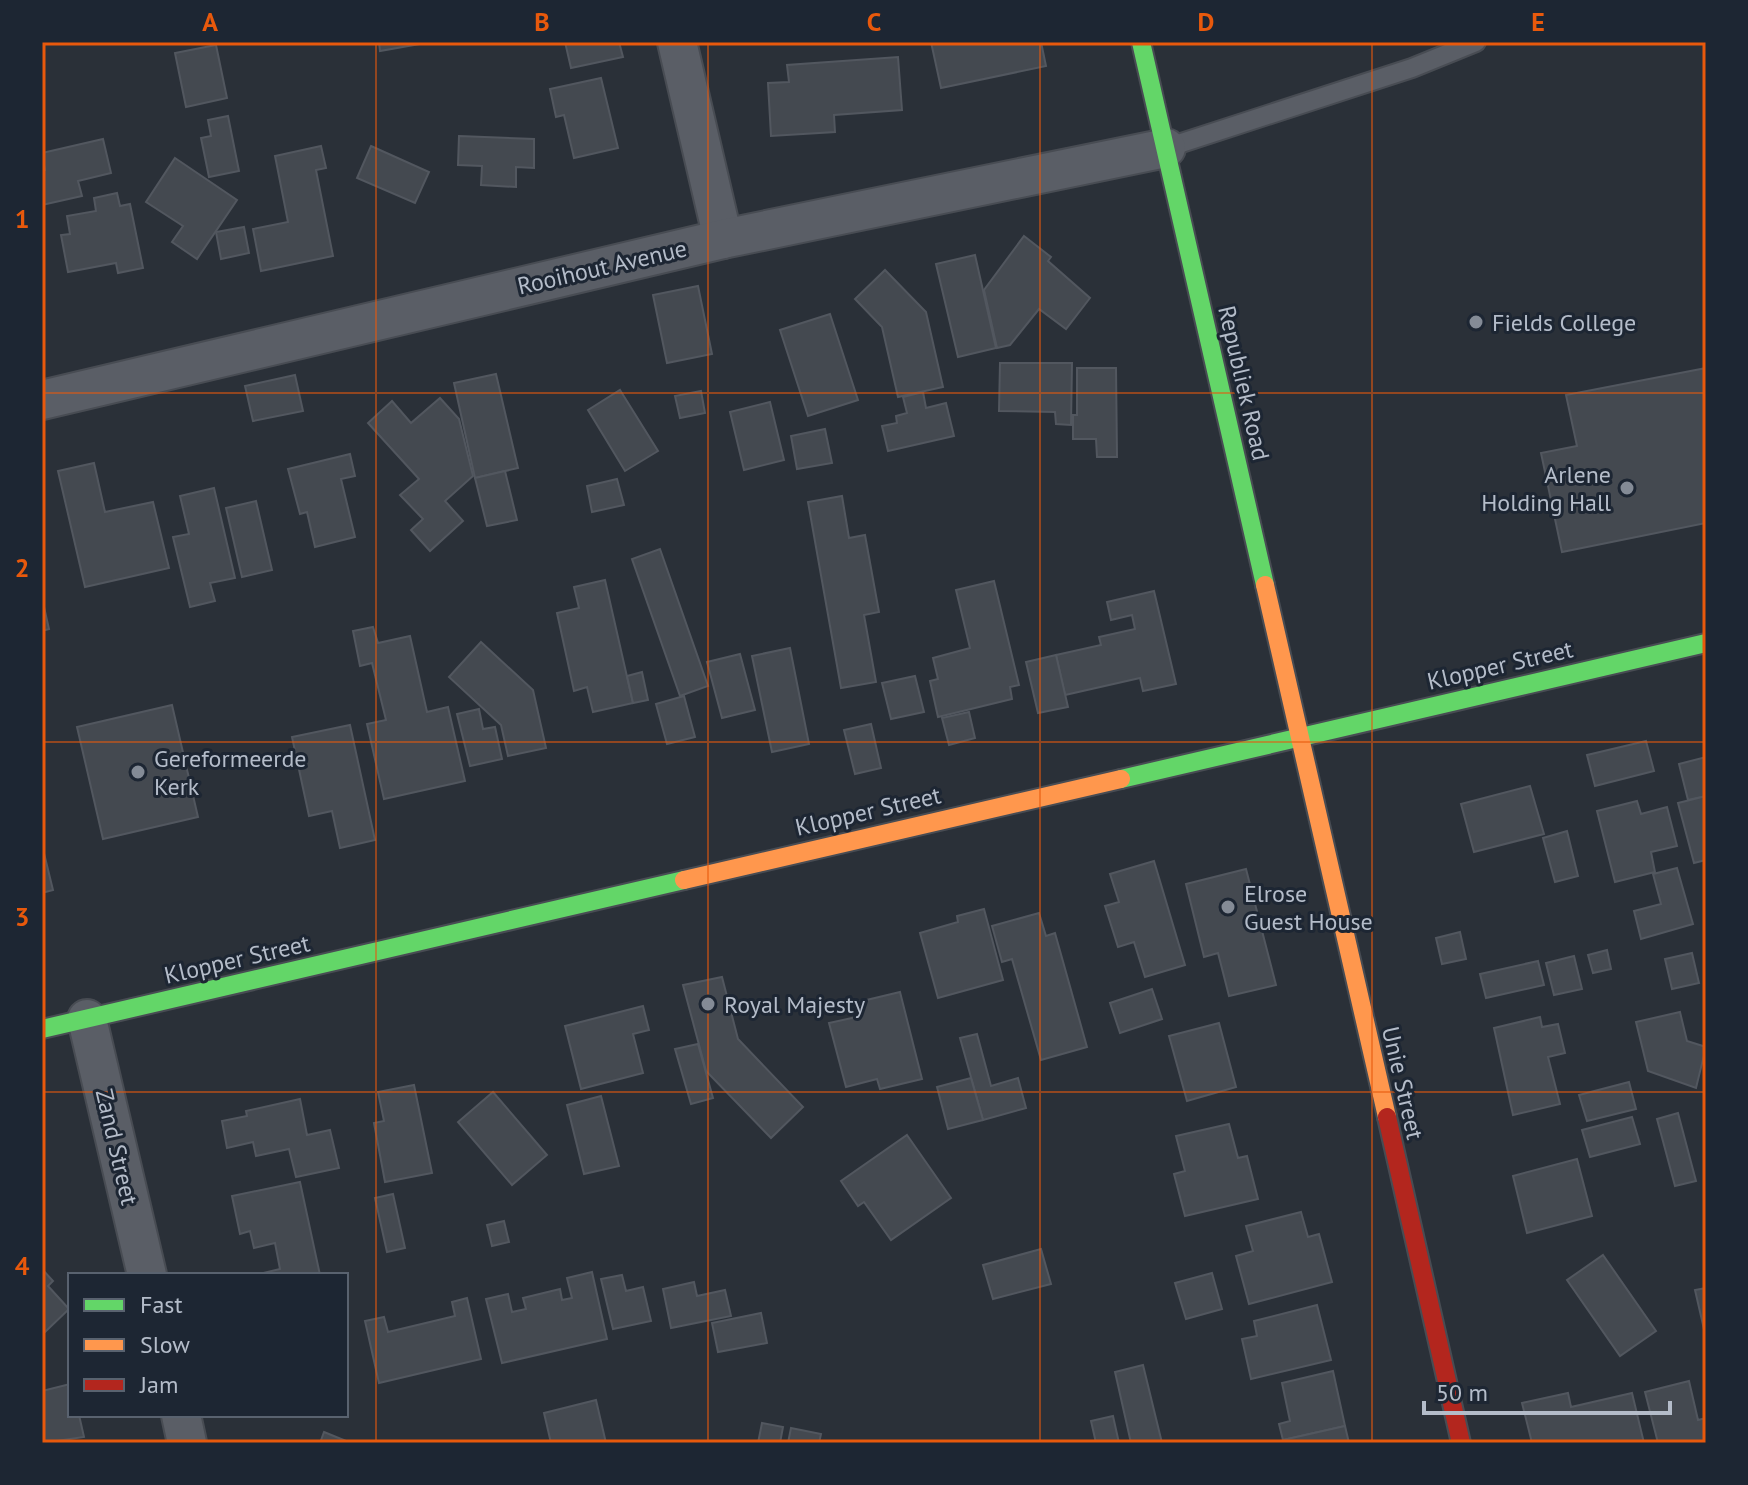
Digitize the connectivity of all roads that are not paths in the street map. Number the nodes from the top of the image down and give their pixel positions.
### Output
1 (677, 42) edge
2 (1141, 42) edge
3 (1476, 42) edge
4 (1166, 148) junction
5 (723, 239) junction
6 (42, 400) edge
7 (1706, 643) edge
8 (1299, 735) junction
9 (87, 1019) junction
10 (42, 1029) edge
11 (147, 1273) edge
12 (181, 1417) edge
13 (187, 1443) edge
14 (1461, 1443) edge

1 - 5 street
2 - 4 street, Republiek Road
3 - 4 lane
4 - 5 street, Rooihout Avenue
4 - 8 street, Republiek Road
5 - 6 street, Rooihout Avenue
7 - 8 street, Klopper Street
8 - 9 street, Klopper Street
8 - 14 street, Unie Street
9 - 10 street, Klopper Street
9 - 11 street, Zand Street
12 - 13 street

